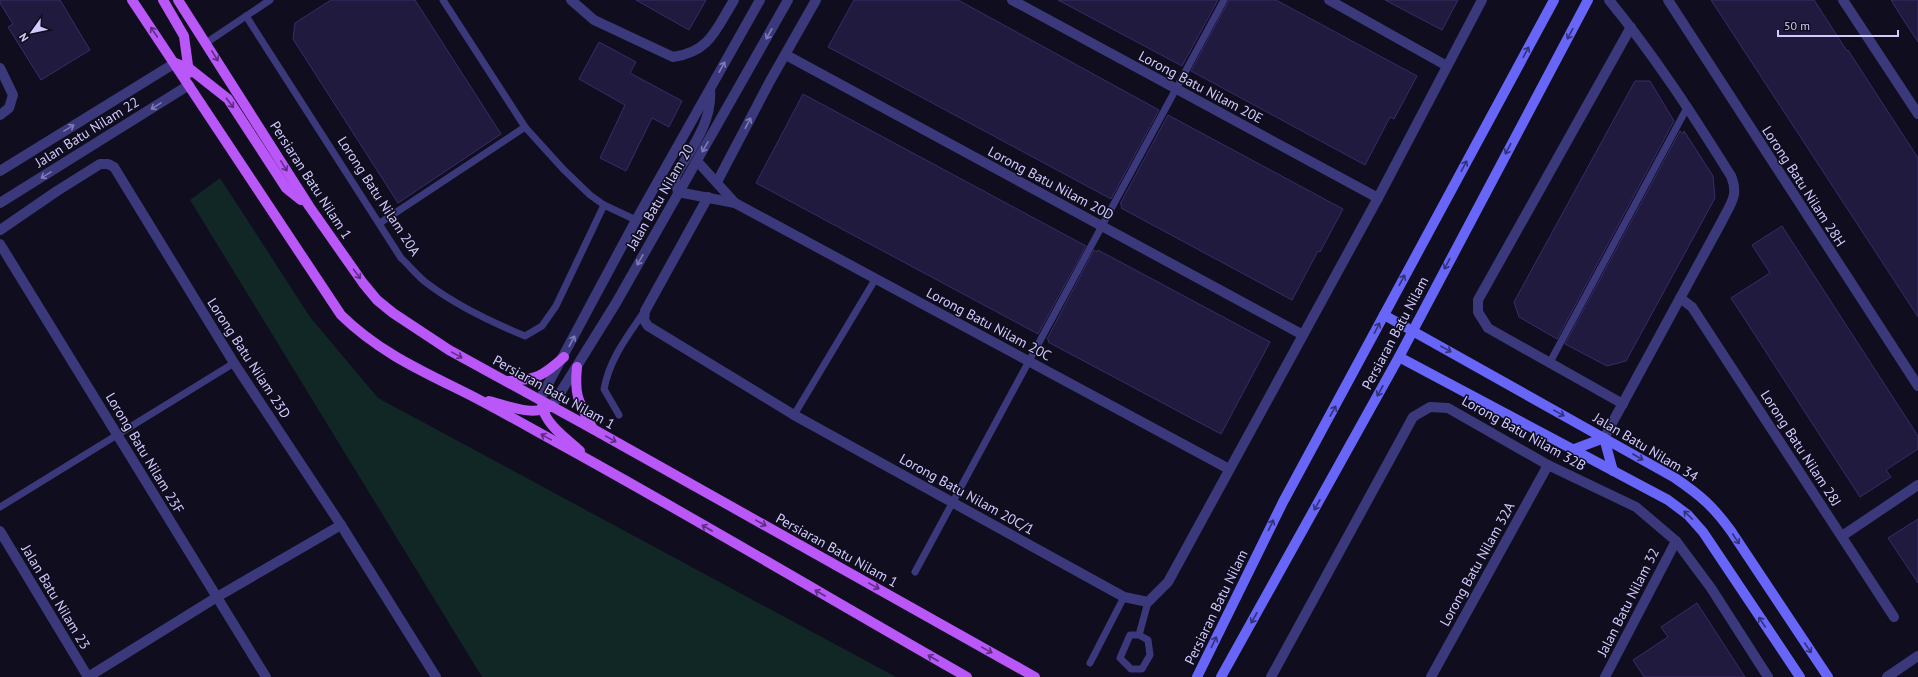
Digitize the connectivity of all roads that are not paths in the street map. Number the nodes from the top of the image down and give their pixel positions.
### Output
1 (132, 0) edge
2 (163, 0) edge
3 (178, 0) edge
4 (270, 0) edge
5 (443, 0) edge
6 (571, 0) edge
7 (734, 0) edge
8 (760, 0) edge
9 (788, 0) edge
10 (816, 0) edge
11 (1012, 0) edge
12 (1224, 0) edge
13 (1329, 0) edge
14 (1482, 0) edge
15 (1554, 0) edge
16 (1588, 0) edge
17 (1609, 0) edge
18 (1668, 0) edge
19 (1843, 0) edge
20 (246, 16) junction
21 (1631, 27) junction
22 (206, 43) junction
23 (786, 55) junction
24 (175, 63) junction
25 (1447, 66) junction
26 (0, 68) edge
27 (190, 69) junction
28 (189, 85) junction
29 (1175, 88) junction
30 (710, 90) junction
31 (1688, 106) junction
32 (1918, 114) edge
33 (0, 115) edge
34 (525, 127) junction
35 (697, 161) junction
36 (0, 170) edge
37 (717, 182) junction
38 (678, 192) junction
39 (708, 197) junction
40 (1378, 198) junction
41 (736, 203) junction
42 (0, 204) edge
43 (604, 205) junction
44 (309, 206) junction
45 (636, 220) junction
46 (380, 223) junction
47 (1102, 227) junction
48 (0, 230) edge
49 (0, 244) edge
50 (876, 278) junction
51 (1680, 298) junction
52 (1384, 315) junction
53 (644, 316) junction
54 (1412, 330) junction
55 (1303, 335) junction
56 (564, 357) junction
57 (1399, 357) junction
58 (234, 362) junction
59 (1030, 362) junction
60 (1549, 364) junction
61 (577, 367) junction
62 (506, 381) junction
63 (1918, 386) edge
64 (470, 395) junction
65 (540, 400) junction
66 (1623, 404) junction
67 (552, 406) junction
68 (543, 411) junction
69 (619, 415) dead end
70 (794, 415) junction
71 (593, 429) junction
72 (117, 435) junction
73 (1604, 438) junction
74 (1572, 450) junction
75 (593, 463) junction
76 (1548, 465) junction
77 (1229, 469) junction
78 (1613, 471) junction
79 (1918, 485) edge
80 (954, 502) junction
81 (0, 507) edge
82 (341, 524) junction
83 (0, 531) edge
84 (1842, 536) junction
85 (1676, 541) junction
86 (915, 572) dead end
87 (217, 597) junction
88 (1124, 597) junction
89 (1148, 602) junction
90 (1894, 617) dead end
91 (1139, 635) junction
92 (1918, 656) edge
93 (1090, 663) dead end
94 (88, 677) edge
95 (266, 677) edge
96 (436, 677) edge
97 (967, 677) edge
98 (1035, 677) edge
99 (1197, 677) edge
100 (1221, 677) edge
101 (1271, 677) edge
102 (1431, 677) edge
103 (1605, 677) edge
104 (1768, 677) edge
105 (1800, 677) edge
106 (1828, 677) edge
107 (1887, 677) edge

24 -> 1 main road
2 - 27 main road
3 - 22 main road, Persiaran Batu Nilam 1
4 - 20 lane
5 - 34 lane
6 - 7 street
30 -> 8 street, Jalan Batu Nilam 20
9 -> 35 street, Jalan Batu Nilam 20
10 - 23 street
11 - 29 street, Lorong Batu Nilam 20E
12 - 29 lane
13 - 25 street
14 - 25 street
52 -> 15 main road, Persiaran Batu Nilam
16 -> 54 main road, Persiaran Batu Nilam
17 - 21 street
18 - 63 street, Lorong Batu Nilam 28H
19 - 32 street
20 - 22 lane
20 - 46 lane, Lorong Batu Nilam 20A
21 - 31 street
21 - 60 street
22 -> 44 main road, Persiaran Batu Nilam 1
37 -> 23 street
23 - 47 street, Lorong Batu Nilam 20D
24 - 27 main road
24 - 28 main road
36 -> 24 street, Jalan Batu Nilam 22
25 - 40 street
26 - 33 street
27 - 28 main road
27 -> 44 main road
28 -> 42 street, Jalan Batu Nilam 22
28 - 64 main road
29 - 40 street, Lorong Batu Nilam 20E
29 - 47 lane
30 - 38 street
30 - 45 street, Jalan Batu Nilam 20
31 - 51 street
31 - 60 lane
34 - 43 lane
34 - 46 lane
35 - 37 street
35 - 38 street, Jalan Batu Nilam 20
37 - 41 street
38 - 39 street
38 -> 61 street, Jalan Batu Nilam 20
39 - 41 street
39 - 53 street
40 - 55 street
41 - 50 street, Lorong Batu Nilam 20C
43 - 45 lane
43 - 46 lane, Lorong Batu Nilam 20A
44 -> 62 main road, Persiaran Batu Nilam 1
56 -> 45 street, Jalan Batu Nilam 20
47 - 55 street, Lorong Batu Nilam 20D
47 - 59 lane
48 - 58 street, Lorong Batu Nilam 23D
49 - 72 street, Lorong Batu Nilam 23F
50 - 59 street, Lorong Batu Nilam 20C
50 - 70 lane
51 - 66 street
51 - 84 street, Lorong Batu Nilam 28J
52 - 54 main road, Jalan Batu Nilam 34
99 -> 52 main road, Persiaran Batu Nilam
53 - 69 lane
53 - 70 street, Lorong Batu Nilam 20C/1
54 - 57 main road, Persiaran Batu Nilam
54 -> 73 main road, Jalan Batu Nilam 34
55 - 77 street
56 - 62 main road
56 - 65 street, Jalan Batu Nilam 20
57 - 74 main road
57 -> 100 main road, Persiaran Batu Nilam
58 - 72 lane
58 - 82 street, Lorong Batu Nilam 23D
59 - 77 street, Lorong Batu Nilam 20C
59 - 80 lane
60 - 66 street
61 - 67 street, Jalan Batu Nilam 20
61 - 71 main road
62 - 65 main road, Persiaran Batu Nilam 1
64 - 68 main road
75 -> 64 main road
65 - 67 main road, Persiaran Batu Nilam 1
65 - 68 main road
66 - 73 street
67 - 68 main road
67 - 71 main road, Persiaran Batu Nilam 1
68 - 75 main road
70 - 80 street, Lorong Batu Nilam 20C/1
71 -> 98 main road, Persiaran Batu Nilam 1
72 - 81 lane
72 - 87 street, Lorong Batu Nilam 23F
73 - 74 main road
73 - 78 main road
73 -> 106 main road, Jalan Batu Nilam 34
74 - 78 main road
97 -> 75 main road
76 - 85 street, Lorong Batu Nilam 32B
76 - 101 street, Lorong Batu Nilam 32B
76 - 102 street, Lorong Batu Nilam 32A
77 - 89 street
105 -> 78 main road
79 - 84 street
80 - 86 lane
80 - 88 street, Lorong Batu Nilam 20C/1
82 - 87 street
82 - 96 street, Lorong Batu Nilam 23D
83 - 94 street, Jalan Batu Nilam 23
84 - 90 street, Lorong Batu Nilam 28J
85 - 103 street, Jalan Batu Nilam 32
85 - 104 street, Lorong Batu Nilam 32B
87 - 94 street
87 - 95 street, Lorong Batu Nilam 23F
88 - 89 street, Lorong Batu Nilam 20C/1
88 - 93 lane
89 - 91 lane
91 - 91 lane
92 - 107 street

